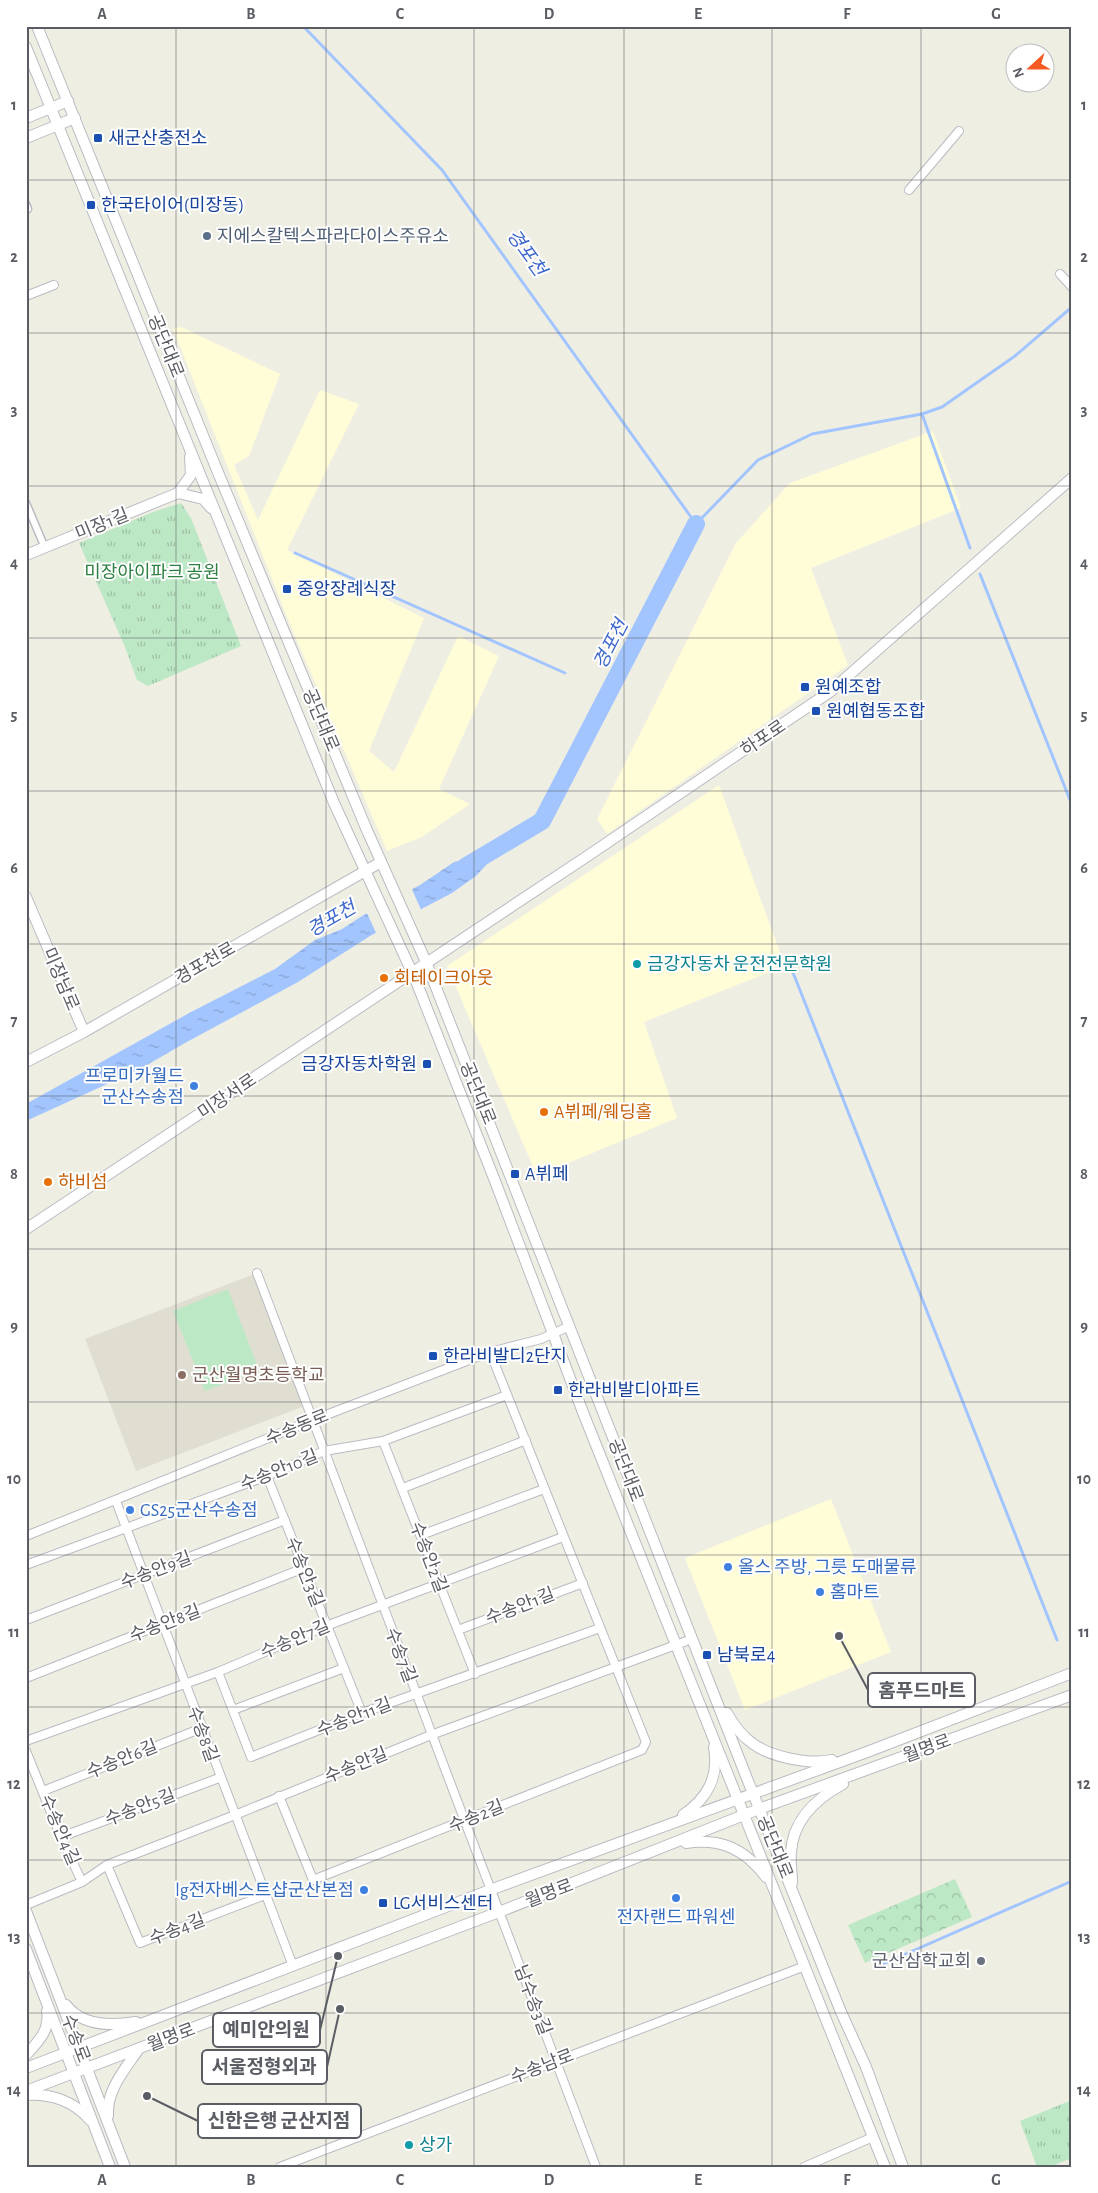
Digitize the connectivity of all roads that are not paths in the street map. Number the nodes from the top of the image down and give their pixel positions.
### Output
1 (37, 26) edge
2 (26, 47) edge
3 (68, 101) junction
4 (52, 108) junction
5 (26, 118) edge
6 (75, 118) junction
7 (59, 125) junction
8 (959, 131) dead end
9 (26, 138) edge
10 (909, 190) dead end
11 (1060, 274) dead end
12 (54, 285) dead end
13 (1072, 287) edge
14 (26, 296) edge
15 (186, 440) junction
16 (1072, 478) edge
17 (178, 493) junction
18 (26, 502) edge
19 (220, 524) junction
20 (45, 548) junction
21 (26, 556) edge
22 (383, 864) junction
23 (365, 871) junction
24 (26, 897) edge
25 (426, 962) junction
26 (412, 973) junction
27 (84, 1032) junction
28 (26, 1062) edge
29 (26, 1229) edge
30 (257, 1273) dead end
31 (570, 1326) junction
32 (552, 1333) junction
33 (490, 1352) junction
34 (507, 1395) junction
35 (313, 1420) junction
36 (526, 1440) junction
37 (383, 1441) junction
38 (324, 1451) junction
39 (267, 1476) junction
40 (402, 1488) junction
41 (544, 1489) junction
42 (116, 1501) junction
43 (284, 1520) junction
44 (126, 1528) junction
45 (421, 1535) junction
46 (26, 1536) edge
47 (563, 1537) junction
48 (26, 1566) edge
49 (304, 1568) junction
50 (143, 1575) junction
51 (582, 1583) junction
52 (439, 1584) junction
53 (382, 1605) junction
54 (26, 1620) edge
55 (162, 1624) junction
56 (326, 1626) junction
57 (600, 1628) junction
58 (458, 1630) junction
59 (692, 1639) junction
60 (676, 1645) junction
61 (344, 1668) junction
62 (617, 1668) junction
63 (218, 1672) junction
64 (1072, 1673) edge
65 (475, 1674) junction
66 (26, 1678) edge
67 (185, 1682) junction
68 (711, 1687) junction
69 (416, 1694) junction
70 (1072, 1695) edge
71 (233, 1710) junction
72 (362, 1713) junction
73 (706, 1720) junction
74 (202, 1728) junction
75 (431, 1735) junction
76 (26, 1741) edge
77 (26, 1751) edge
78 (867, 1752) junction
79 (873, 1768) junction
80 (219, 1778) junction
81 (43, 1791) junction
82 (753, 1793) junction
83 (279, 1796) junction
84 (738, 1799) junction
85 (759, 1809) junction
86 (235, 1815) junction
87 (744, 1816) junction
88 (464, 1822) junction
89 (665, 1826) junction
90 (61, 1837) junction
91 (675, 1844) junction
92 (107, 1865) junction
93 (82, 1882) junction
94 (490, 1890) junction
95 (792, 1891) junction
96 (776, 1894) junction
97 (265, 1895) junction
98 (26, 1905) edge
99 (26, 1911) edge
100 (499, 1912) junction
101 (26, 1949) edge
102 (292, 1966) junction
103 (805, 1966) junction
104 (58, 1991) junction
105 (44, 1995) junction
106 (154, 2019) junction
107 (80, 2048) junction
108 (138, 2050) junction
109 (66, 2053) junction
110 (26, 2055) edge
111 (556, 2061) junction
112 (26, 2068) edge
113 (88, 2069) junction
114 (74, 2074) junction
115 (26, 2091) edge
116 (26, 2095) edge
117 (109, 2125) junction
118 (94, 2126) junction
119 (873, 2137) junction
120 (110, 2167) edge
121 (125, 2167) edge
122 (280, 2167) edge
123 (596, 2167) edge
124 (804, 2167) edge
125 (885, 2167) edge
126 (903, 2167) edge

1 - 3 street, 공단대로
2 - 4 street, 공단대로
3 - 4 street
3 - 6 street, 공단대로
4 - 5 street
4 - 7 street, 공단대로
6 - 7 street
6 - 22 street, 공단대로
7 - 9 street
7 - 15 street, 공단대로
8 - 10 street
11 - 13 street
12 - 14 street
15 - 17 street
15 - 19 street, 공단대로
16 - 25 street, 하포로
17 - 19 street
17 - 20 street, 미장1길
18 - 20 street
19 - 23 street, 공단대로
20 - 21 street, 미장1길
22 - 23 street, 경포천로
22 - 25 street, 공단대로
23 - 26 street, 공단대로
23 - 27 street, 경포천로
24 - 27 street, 미장남로
25 - 26 street, 미장서로
25 - 31 street, 공단대로
26 - 29 street, 미장서로
26 - 32 street, 공단대로
27 - 28 street, 경포천로
30 - 35 street, 수송7길
31 - 32 street, 수송동로
31 - 59 street, 공단대로
32 - 33 street, 수송동로
32 - 60 street, 공단대로
33 - 34 street
33 - 35 street, 수송동로
34 - 36 street
34 - 37 street, 수송안10길
35 - 38 street, 수송7길
35 - 42 street, 수송동로
36 - 40 street
36 - 41 street
37 - 38 street, 수송안10길
37 - 40 street, 수송안2길
38 - 39 street, 수송안10길
38 - 53 street, 수송7길
39 - 43 street, 수송안3길
39 - 44 street, 수송안10길
40 - 45 street, 수송안2길
41 - 45 street
41 - 47 street
42 - 44 street, 수송8길
42 - 46 street, 수송동로
43 - 49 street, 수송안3길
43 - 50 street, 수송안9길
44 - 48 street, 수송안10길
44 - 50 street, 수송8길
45 - 52 street, 수송안2길
47 - 51 street
47 - 52 street, 수송안7길
49 - 55 street, 수송안8길
49 - 56 street, 수송안3길
50 - 54 street, 수송안9길
50 - 55 street, 수송8길
51 - 57 street
51 - 58 street, 수송안1길
52 - 53 street, 수송안7길
52 - 58 street, 수송안2길
53 - 56 street, 수송안7길
53 - 69 street, 수송7길
55 - 66 street, 수송안8길
55 - 67 street, 수송8길
56 - 61 street, 수송안3길
56 - 63 street, 수송안7길
57 - 62 street
57 - 65 street, 수송안11길
58 - 65 street, 수송안2길
59 - 60 street, 수송안길
59 - 68 street, 공단대로
60 - 62 street, 수송안길
60 - 73 street, 공단대로
61 - 71 street
61 - 72 street, 수송안3길
62 - 75 street, 수송안길
62 - 88 street, 수송2길
63 - 67 street, 수송안7길
63 - 71 street, 수송안11길
64 - 78 street, 월명로
65 - 69 street, 수송안11길
67 - 74 street, 수송8길
67 - 76 street, 수송안7길
68 - 78 street
68 - 82 street, 공단대로
69 - 72 street, 수송안11길
69 - 75 street, 수송7길
70 - 79 street, 월명로
71 - 72 street, 수송안11길
73 - 84 street, 공단대로
73 - 89 street
74 - 80 street, 수송8길
74 - 81 street, 수송안6길
75 - 83 street, 수송안길
75 - 88 street, 수송7길
77 - 81 street, 수송안4길
78 - 82 street, 월명로
79 - 85 street, 월명로
79 - 95 street
80 - 86 street, 수송8길
80 - 90 street, 수송안5길
81 - 90 street, 수송안4길
82 - 84 street, 월명로
82 - 85 street, 공단대로
83 - 86 street, 수송안길
83 - 88 street, 수송2길
84 - 87 street, 공단대로
84 - 89 street, 월명로
85 - 87 street, 월명로
85 - 95 street, 공단대로
86 - 92 street, 수송안길
86 - 97 street, 수송8길
87 - 91 street, 월명로
87 - 96 street, 공단대로
88 - 94 street, 수송7길
89 - 94 street, 월명로
90 - 93 street, 수송안4길
91 - 96 street
91 - 100 street, 월명로
92 - 93 street, 수송안길
92 - 97 street, 수송4길
93 - 98 street, 수송안길
94 - 100 street, 남수송3길
94 - 102 street, 월명로
95 - 126 street, 공단대로
96 - 103 street, 공단대로
97 - 102 street, 수송8길
99 - 104 street, 수송로
100 - 108 street, 월명로
100 - 111 street, 남수송3길
101 - 105 street, 수송로
102 - 106 street, 월명로
103 - 111 street, 수송남로
103 - 119 street, 공단대로
104 - 106 street
104 - 107 street, 수송로
105 - 109 street, 수송로
105 - 110 street
106 - 107 street, 월명로
107 - 109 street, 월명로
107 - 113 street, 수송로
108 - 113 street, 월명로
108 - 117 street
109 - 112 street, 월명로
109 - 114 street, 수송로
111 - 122 street, 수송남로
111 - 123 street, 남수송3길
113 - 114 street, 월명로
113 - 117 street, 수송로
114 - 115 street, 월명로
114 - 118 street, 수송로
116 - 118 street
117 - 121 street, 수송로
118 - 120 street, 수송로
119 - 124 street
119 - 125 street, 공단대로

